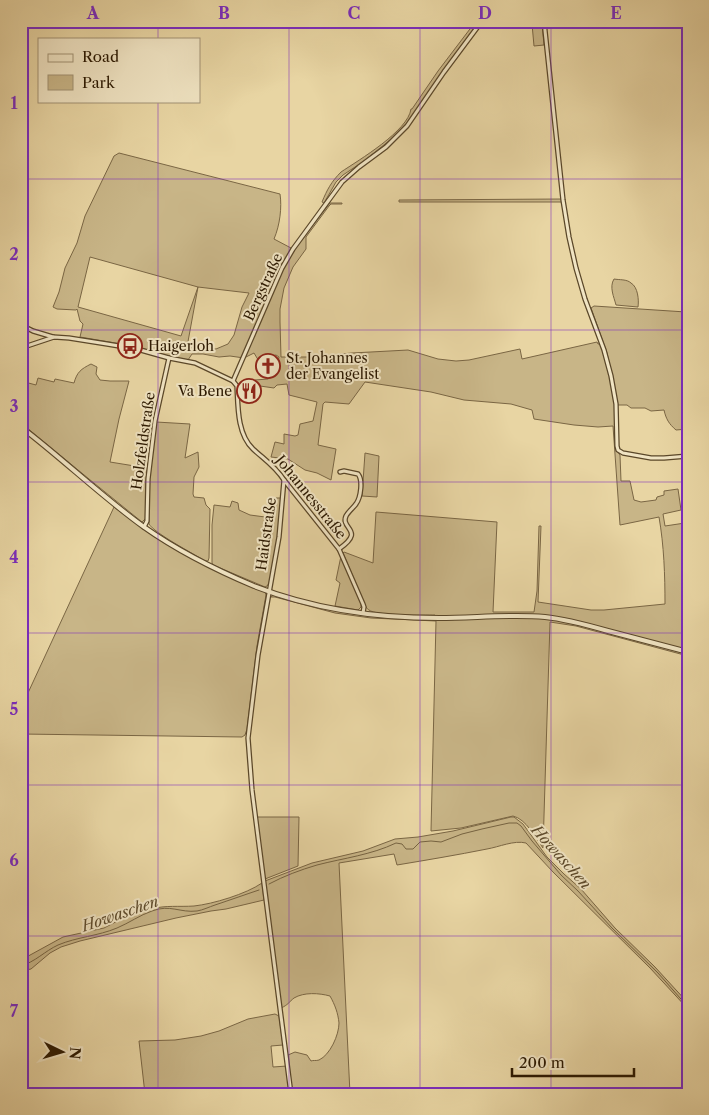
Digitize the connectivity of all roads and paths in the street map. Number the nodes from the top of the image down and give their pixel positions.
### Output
1 (482, 21) edge
2 (544, 21) edge
3 (21, 325) edge
4 (54, 337) junction
5 (21, 348) edge
6 (169, 358) junction
7 (233, 381) junction
8 (21, 427) edge
9 (688, 456) edge
10 (340, 472) dead end
11 (284, 480) junction
12 (144, 527) junction
13 (340, 549) junction
14 (269, 591) junction
15 (363, 613) junction
16 (688, 652) edge
17 (291, 1094) edge

1 - 7 street, Bergstraße
2 - 9 street
3 - 4 street
4 - 5 street
4 - 6 street
6 - 7 street
6 - 12 street, Holzfeldstraße
7 - 11 street, Johannesstraße
8 - 12 street
10 - 13 street
11 - 13 street, Johannesstraße
11 - 14 street, Haidstraße
12 - 14 street
13 - 15 street, Johannesstraße
14 - 15 street
14 - 17 street, Haidstraße
15 - 16 street

